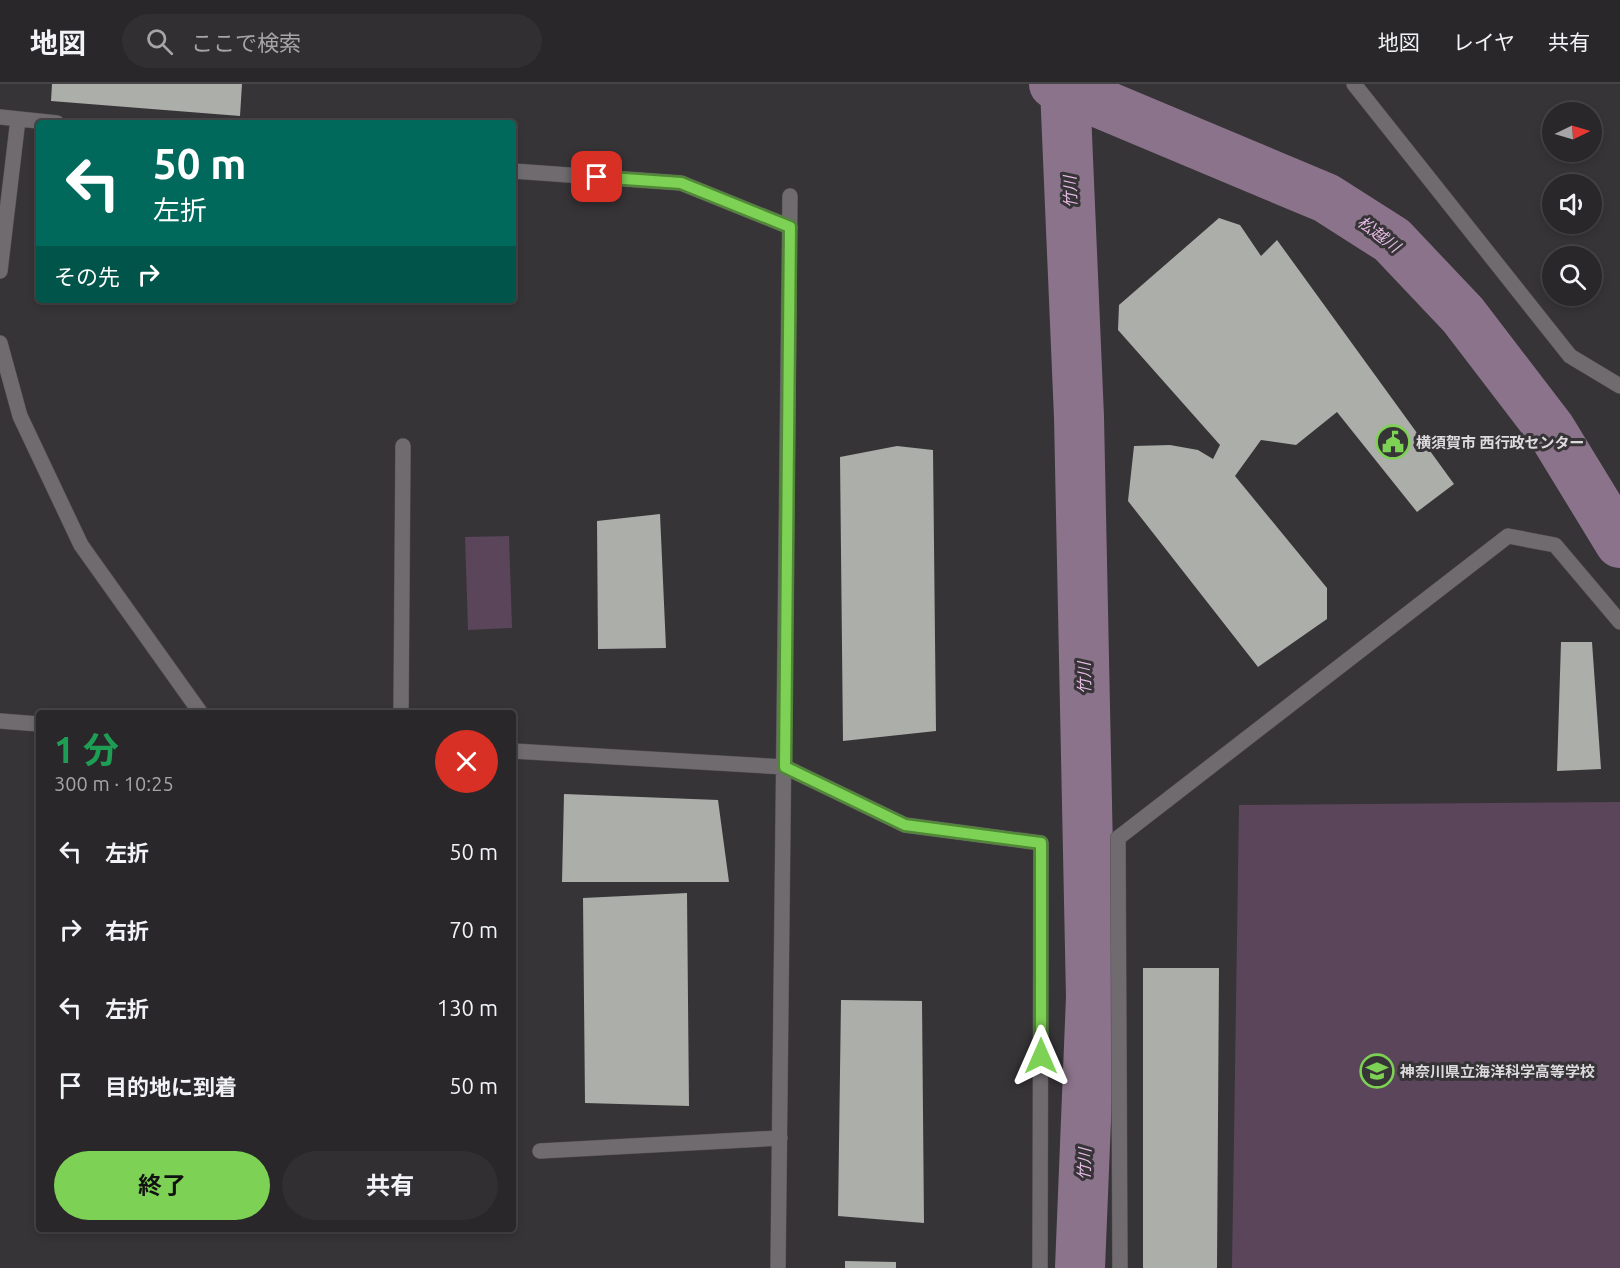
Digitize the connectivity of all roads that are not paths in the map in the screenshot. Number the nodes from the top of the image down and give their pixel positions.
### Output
1 (1354, 84) edge
2 (0, 117) edge
3 (18, 119) junction
4 (36, 121) edge
5 (516, 171) edge
6 (790, 196) dead end
7 (790, 227) junction
8 (0, 271) edge
9 (0, 343) edge
10 (1620, 386) edge
11 (403, 446) dead end
12 (1620, 622) edge
13 (199, 710) edge
14 (401, 710) edge
15 (0, 722) edge
16 (36, 724) edge
17 (516, 751) edge
18 (785, 767) junction
19 (780, 1138) junction
20 (540, 1151) dead end
21 (778, 1268) edge
22 (1040, 1268) edge
23 (1120, 1268) edge

1 - 10 street
2 - 3 street
3 - 4 street
3 - 8 street
5 - 7 street
6 - 7 street
7 - 18 street
9 - 13 street
11 - 14 street
12 - 23 street
15 - 16 street
17 - 18 street
18 - 19 street
18 - 22 street
19 - 20 street
19 - 21 street

